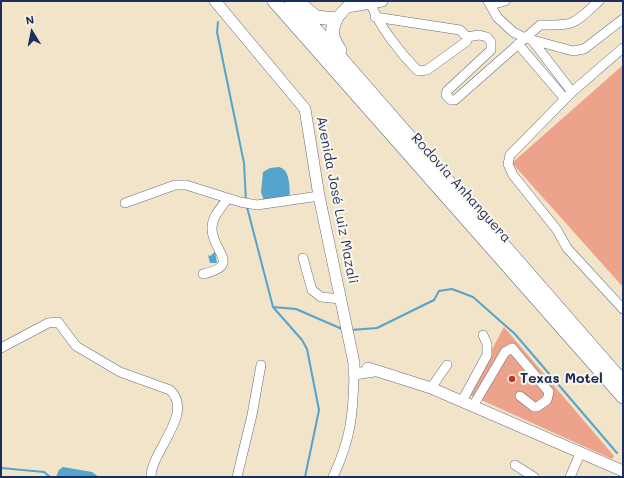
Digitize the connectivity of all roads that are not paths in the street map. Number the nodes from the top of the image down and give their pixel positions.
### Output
1 (215, 1) edge
2 (274, 1) edge
3 (291, 1) edge
4 (297, 1) edge
5 (382, 1) edge
6 (505, 1) edge
7 (599, 1) edge
8 (370, 2) junction
9 (490, 3) edge
10 (346, 4) edge
11 (375, 17) junction
12 (336, 19) junction
13 (623, 19) edge
14 (467, 37) junction
15 (525, 40) junction
16 (623, 48) edge
17 (363, 83) junction
18 (572, 92) junction
19 (565, 99) junction
20 (319, 196) junction
21 (228, 198) junction
22 (125, 203) dead end
23 (302, 258) dead end
24 (203, 274) dead end
25 (341, 299) junction
26 (623, 308) edge
27 (483, 335) dead end
28 (1, 348) edge
29 (261, 365) dead end
30 (447, 365) dead end
31 (354, 369) junction
32 (623, 382) edge
33 (430, 388) junction
34 (520, 396) dead end
35 (623, 397) edge
36 (462, 402) junction
37 (473, 406) junction
38 (580, 454) junction
39 (515, 465) dead end
40 (623, 471) edge
41 (151, 477) edge
42 (237, 477) edge
43 (334, 477) edge
44 (534, 477) edge
45 (570, 477) edge

1 - 20 main road, Avenida José Luiz Mazali
2 - 35 highway, Rodovia Anhanguera
3 - 17 highway, Rodovia Anhanguera
4 - 12 highway
5 - 8 main road
6 - 9 street
7 - 15 street
8 - 10 main road
8 - 11 street
9 - 15 street
10 - 12 main road
11 - 14 street
11 - 14 street
12 - 17 highway
13 - 15 street
14 - 15 street
15 - 18 street
15 - 19 street
16 - 18 street
17 - 32 highway, Rodovia Anhanguera
18 - 19 street
19 - 26 street
20 - 21 street
20 - 25 main road, Avenida José Luiz Mazali
21 - 22 street
21 - 24 street
23 - 25 street
25 - 31 main road, Avenida José Luiz Mazali
27 - 36 street
28 - 41 street
29 - 42 street
30 - 33 street
31 - 33 main road
31 - 43 street
33 - 36 main road
34 - 37 street
36 - 37 main road
37 - 38 main road
38 - 40 main road
38 - 45 street
39 - 44 street

